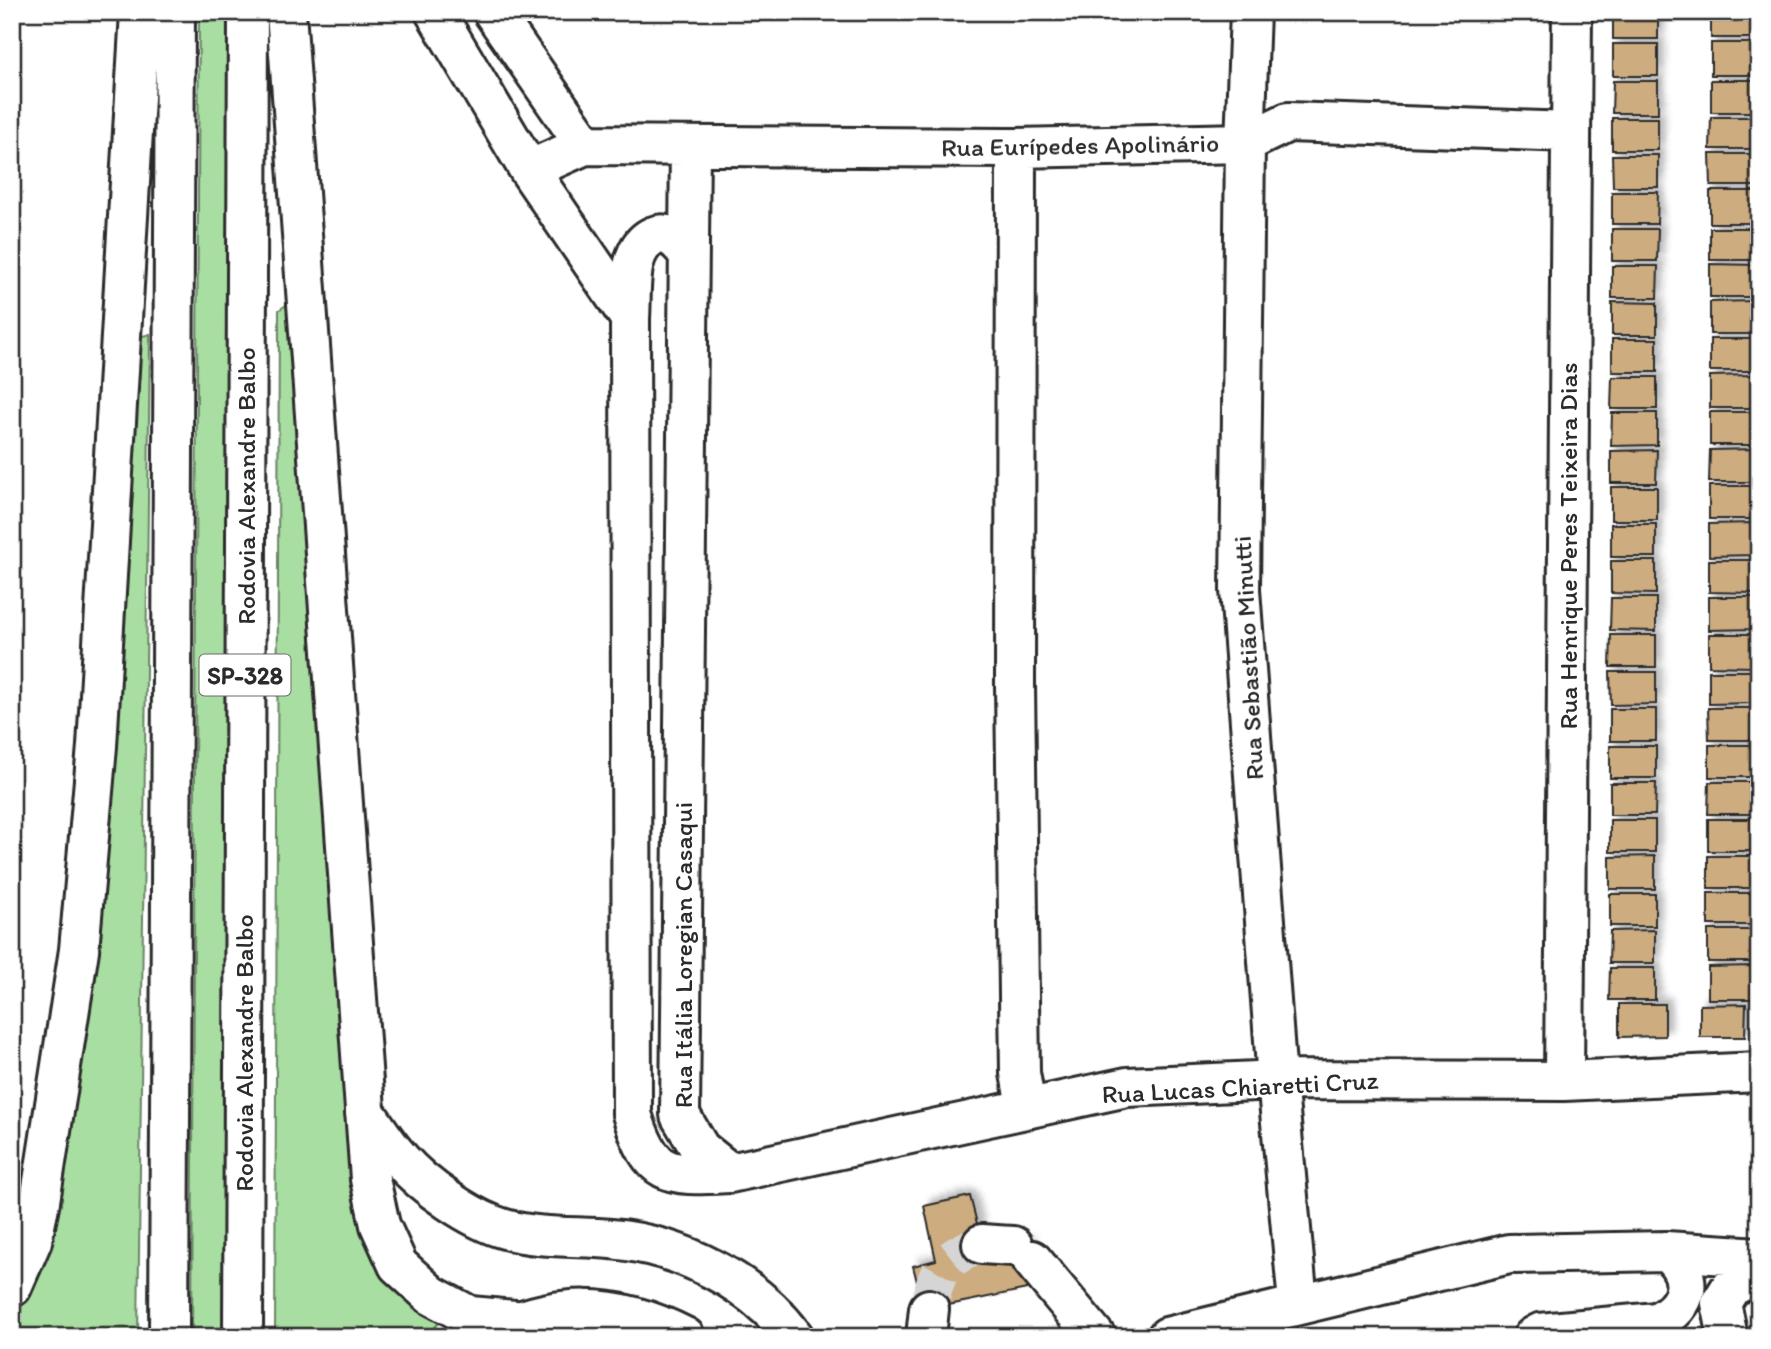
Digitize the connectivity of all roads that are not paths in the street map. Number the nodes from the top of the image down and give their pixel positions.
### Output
1 (140, 12) edge
2 (175, 12) edge
3 (248, 12) edge
4 (286, 12) edge
5 (435, 12) edge
6 (493, 12) edge
7 (1250, 12) edge
8 (1572, 12) edge
9 (1571, 132) junction
10 (1245, 143) junction
11 (585, 145) junction
12 (690, 146) junction
13 (1016, 148) junction
14 (529, 170) junction
15 (687, 251) junction
16 (630, 318) junction
17 (1759, 1072) edge
18 (1277, 1080) junction
19 (1564, 1081) junction
20 (1026, 1107) junction
21 (365, 1112) junction
22 (730, 1173) junction
23 (1009, 1250) dead end
24 (1666, 1251) junction
25 (1759, 1257) edge
26 (1759, 1273) edge
27 (12, 1287) edge
28 (1298, 1303) junction
29 (500, 1329) edge
30 (170, 1337) edge
31 (243, 1337) edge
32 (685, 1337) edge
33 (794, 1337) edge
34 (1096, 1337) edge
35 (1167, 1337) edge
36 (1533, 1337) edge
37 (1728, 1337) edge

1 - 27 main road
2 - 30 main road, SP-328
3 - 31 main road, Rodovia Alexandre Balbo / SP-328
4 - 21 main road
5 - 14 main road
6 - 11 main road
7 - 10 main road, Rua Sebastião Minutti
8 - 9 main road, Rua Henrique Peres Teixeira Dias
9 - 10 main road, Rua Eurípedes Apolinário
9 - 19 main road, Rua Henrique Peres Teixeira Dias
10 - 13 main road, Rua Eurípedes Apolinário
10 - 18 main road, Rua Sebastião Minutti
11 - 12 main road, Rua Eurípedes Apolinário
11 - 14 main road
12 - 13 main road, Rua Eurípedes Apolinário
12 - 15 main road, Rua Itália Loregian Casaqui
13 - 20 main road
14 - 16 main road
15 - 16 main road, Rua Itália Loregian Casaqui
15 - 22 main road, Rua Itália Loregian Casaqui
16 - 22 main road, Rua Itália Loregian Casaqui
17 - 19 main road, Rua Lucas Chiaretti Cruz
18 - 19 main road, Rua Lucas Chiaretti Cruz
18 - 20 main road, Rua Lucas Chiaretti Cruz
18 - 28 main road, Rua Sebastião Minutti
20 - 22 main road, Rua Lucas Chiaretti Cruz
21 - 29 main road
21 - 33 main road
23 - 34 main road
24 - 25 main road
24 - 28 main road
24 - 36 main road
26 - 37 main road
28 - 35 main road
29 - 32 main road

